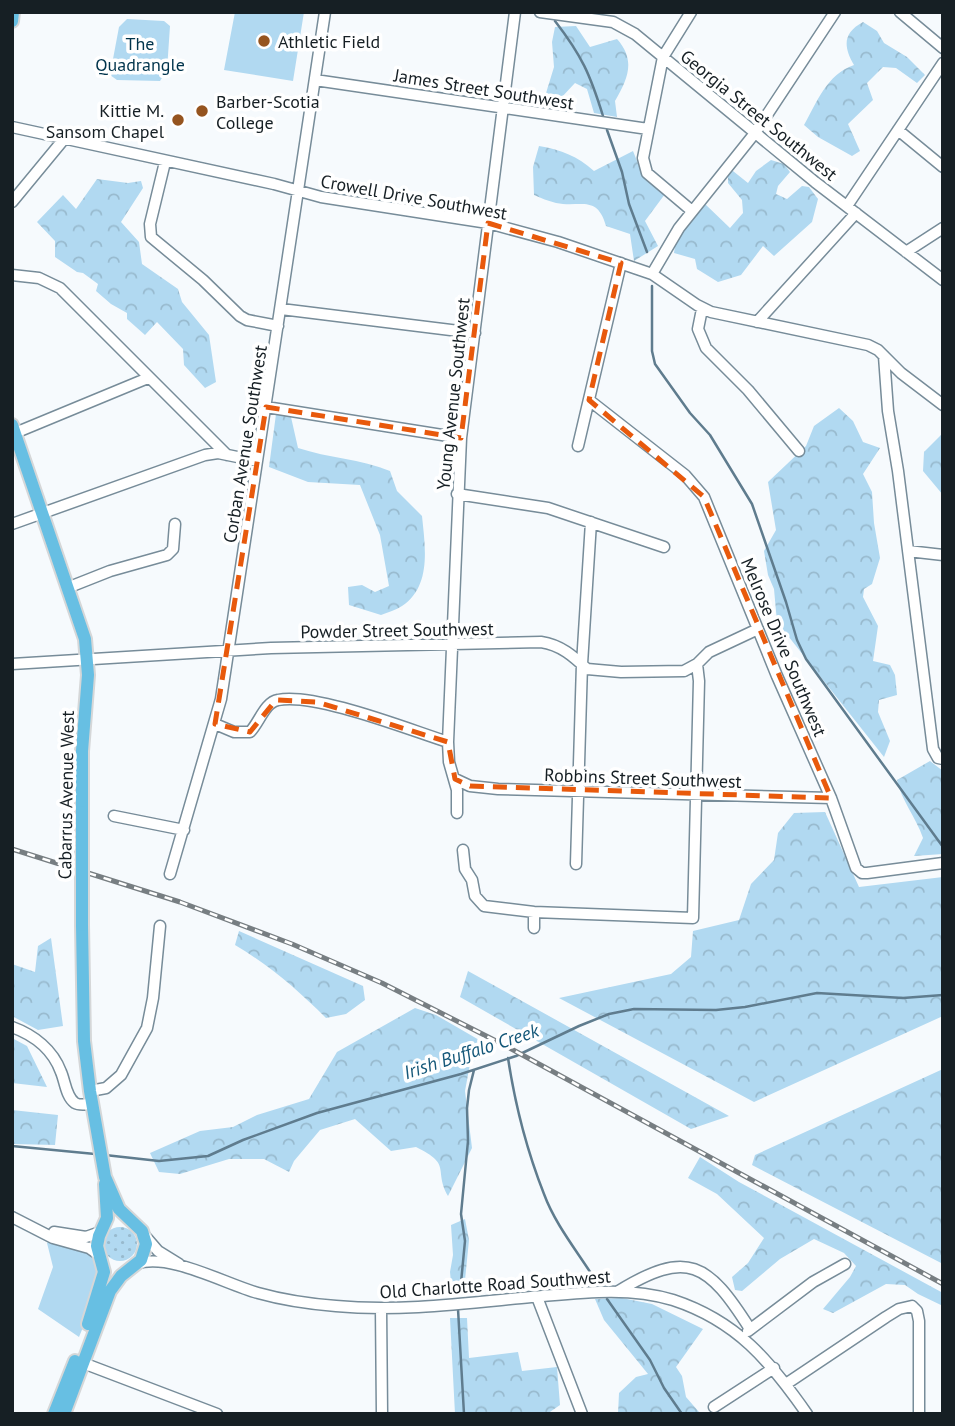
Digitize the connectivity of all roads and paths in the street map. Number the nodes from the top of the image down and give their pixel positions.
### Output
1 (13, 12) edge
2 (325, 12) edge
3 (515, 12) edge
4 (540, 12) edge
5 (691, 12) edge
6 (835, 12) edge
7 (900, 12) edge
8 (12, 21) edge
9 (943, 48) edge
10 (663, 57) junction
11 (943, 63) edge
12 (315, 80) junction
13 (503, 107) junction
14 (12, 127) edge
15 (648, 129) junction
16 (898, 130) junction
17 (755, 133) junction
18 (64, 139) junction
19 (165, 162) junction
20 (943, 167) edge
21 (299, 190) junction
22 (12, 202) edge
23 (851, 209) junction
24 (692, 211) junction
25 (488, 223) junction
26 (943, 228) edge
27 (905, 252) junction
28 (621, 263) junction
29 (652, 274) junction
30 (12, 275) edge
31 (943, 280) edge
32 (281, 309) junction
33 (702, 309) junction
34 (757, 322) junction
35 (278, 326) junction
36 (475, 333) junction
37 (884, 356) junction
38 (149, 378) junction
39 (589, 400) junction
40 (943, 405) edge
41 (266, 407) junction
42 (14, 429) edge
43 (461, 438) junction
44 (578, 446) dead end
45 (16, 448) edge
46 (799, 451) dead end
47 (227, 454) junction
48 (257, 461) junction
49 (457, 494) junction
50 (41, 514) junction
51 (591, 522) junction
52 (12, 524) edge
53 (175, 524) dead end
54 (664, 547) dead end
55 (908, 551) junction
56 (943, 555) edge
57 (67, 588) junction
58 (758, 629) junction
59 (451, 645) junction
60 (229, 650) junction
61 (88, 658) junction
62 (12, 664) edge
63 (582, 664) junction
64 (697, 664) junction
65 (215, 724) junction
66 (448, 743) junction
67 (940, 759) edge
68 (455, 779) junction
69 (577, 791) junction
70 (697, 795) junction
71 (831, 798) junction
72 (457, 813) dead end
73 (114, 816) dead end
74 (184, 830) junction
75 (463, 850) dead end
76 (943, 863) edge
77 (576, 864) dead end
78 (170, 874) dead end
79 (534, 912) junction
80 (160, 926) dead end
81 (534, 928) dead end
82 (12, 1027) edge
83 (91, 1098) junction
84 (105, 1177) junction
85 (12, 1217) edge
86 (130, 1221) junction
87 (37, 1228) junction
88 (101, 1231) junction
89 (142, 1231) junction
90 (100, 1257) junction
91 (845, 1264) dead end
92 (134, 1266) junction
93 (186, 1268) junction
94 (616, 1292) junction
95 (537, 1297) junction
96 (381, 1308) junction
97 (746, 1333) junction
98 (83, 1363) junction
99 (774, 1368) junction
100 (786, 1384) junction
101 (714, 1407) dead end
102 (54, 1414) edge
103 (64, 1414) edge
104 (217, 1414) edge
105 (382, 1414) edge
106 (582, 1414) edge
107 (807, 1414) edge
108 (919, 1414) edge

1 - 8 main road
2 - 12 street, Corban Avenue Southwest
3 - 13 street, Young Avenue Southwest
4 - 10 street, Georgia Street Southwest
5 - 10 street
6 - 17 street
7 - 9 street
10 - 15 street
10 - 17 street, Georgia Street Southwest
11 - 16 street
12 - 13 street, James Street Southwest
12 - 21 street, Corban Avenue Southwest
13 - 15 street, James Street Southwest
13 - 25 street, Young Avenue Southwest
14 - 18 street, Crowell Drive Southwest
15 - 24 street
16 - 20 street
16 - 23 street
17 - 23 street, Georgia Street Southwest
17 - 24 street
18 - 19 street, Crowell Drive Southwest
18 - 22 street
19 - 21 street, Crowell Drive Southwest
19 - 35 street
21 - 25 street, Crowell Drive Southwest
21 - 32 street, Corban Avenue Southwest
23 - 27 street, Georgia Street Southwest
23 - 34 street
24 - 29 street
25 - 28 street, Crowell Drive Southwest
25 - 36 street, Young Avenue Southwest
26 - 27 street
27 - 31 street, Georgia Street Southwest
28 - 29 street, Crowell Drive Southwest
28 - 39 street
29 - 33 street, Crowell Drive Southwest
30 - 38 street
32 - 35 street, Corban Avenue Southwest
32 - 36 street
33 - 34 street, Crowell Drive Southwest
33 - 46 street
34 - 37 street, Crowell Drive Southwest
35 - 41 street, Corban Avenue Southwest
36 - 43 street, Young Avenue Southwest
37 - 40 street, Crowell Drive Southwest
37 - 55 street
38 - 42 street
38 - 47 street
39 - 44 street
39 - 58 street, Melrose Drive Southwest
41 - 43 street
41 - 48 street, Corban Avenue Southwest
42 - 45 main road, Cabarrus Avenue West
43 - 49 street, Young Avenue Southwest
45 - 50 main road, Cabarrus Avenue West
47 - 48 street
47 - 50 street
48 - 60 street, Corban Avenue Southwest
49 - 51 street
49 - 59 street, Young Avenue Southwest
50 - 52 street
50 - 57 main road, Cabarrus Avenue West
51 - 54 street
51 - 63 street
53 - 57 street
55 - 56 street
55 - 67 street
57 - 61 main road, Cabarrus Avenue West
58 - 64 street
58 - 71 street, Melrose Drive Southwest
59 - 60 street, Powder Street Southwest
59 - 63 street, Powder Street Southwest
59 - 66 street, Young Avenue Southwest
60 - 61 street, Powder Street Southwest
60 - 65 street, Corban Avenue Southwest
61 - 62 street, Powder Street Southwest
61 - 83 main road, Cabarrus Avenue West, bridge
63 - 64 street, Powder Street Southwest
63 - 69 street
64 - 70 street
65 - 66 street
65 - 74 street, Corban Avenue Southwest
66 - 68 street, Young Avenue Southwest
68 - 69 street, Robbins Street Southwest
68 - 72 street, Young Avenue Southwest
69 - 70 street, Robbins Street Southwest
69 - 77 street
70 - 71 street, Robbins Street Southwest
70 - 79 street
71 - 76 street, Melrose Drive Southwest
73 - 74 street
74 - 78 street, Corban Avenue Southwest
75 - 79 street
79 - 81 street
80 - 83 street
82 - 83 street
83 - 84 main road, Cabarrus Avenue West
84 - 86 main road, Cabarrus Avenue West
84 - 88 main road, Cabarrus Avenue West
85 - 87 street
86 - 88 main road
86 - 89 main road, Cabarrus Avenue West
87 - 88 street
87 - 90 street
88 - 90 main road, Cabarrus Avenue West
89 - 92 main road
89 - 93 street, Old Charlotte Road Southwest
90 - 92 main road
90 - 102 main road, Cabarrus Avenue West
91 - 97 street
92 - 93 street, Old Charlotte Road Southwest
92 - 98 main road
93 - 96 street, Old Charlotte Road Southwest
94 - 95 street, Old Charlotte Road Southwest
94 - 97 street, Old Charlotte Road Southwest
94 - 97 street
95 - 96 street, Old Charlotte Road Southwest
95 - 106 street
96 - 105 street
97 - 99 street, Old Charlotte Road Southwest
98 - 103 main road
98 - 104 street
99 - 100 street, Old Charlotte Road Southwest
99 - 101 street
100 - 107 street, Old Charlotte Road Southwest
100 - 108 street

